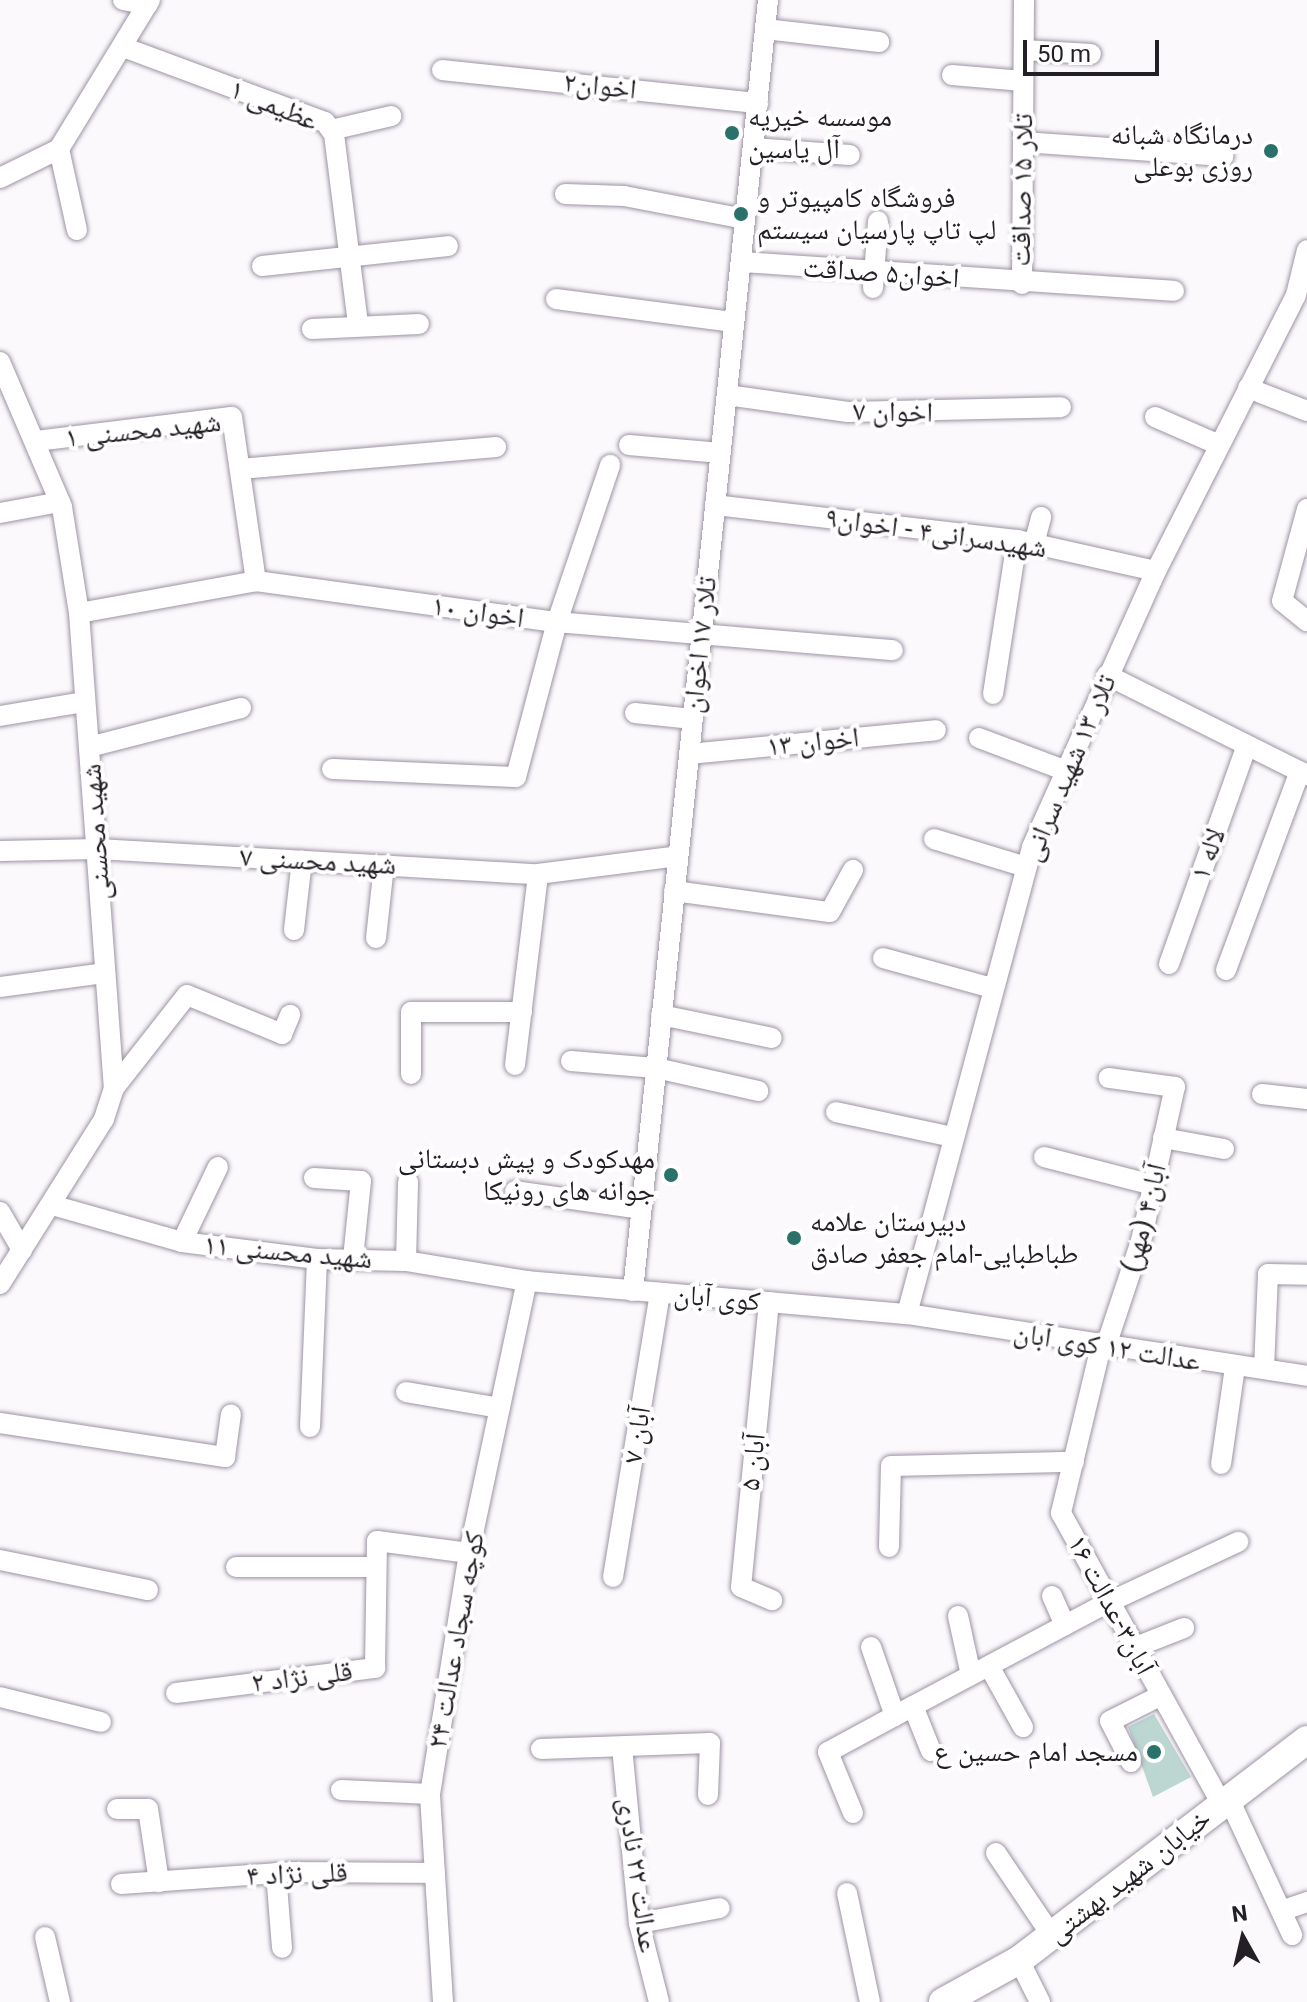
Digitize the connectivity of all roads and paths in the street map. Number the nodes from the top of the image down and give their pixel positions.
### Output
1 (123, 0) edge
2 (768, 0) edge
3 (1024, 0) edge
4 (149, 3) edge
5 (765, 29) junction
6 (879, 42) dead end
7 (123, 47) junction
8 (1024, 50) junction
9 (1091, 54) dead end
10 (442, 70) dead end
11 (952, 75) dead end
12 (1023, 81) junction
13 (758, 103) junction
14 (391, 116) dead end
15 (331, 130) junction
16 (1023, 142) junction
17 (753, 148) junction
18 (59, 149) junction
19 (850, 155) dead end
20 (1224, 156) dead end
21 (0, 178) edge
22 (565, 194) dead end
23 (745, 219) junction
24 (878, 221) dead end
25 (77, 230) dead end
26 (448, 246) dead end
27 (1307, 250) edge
28 (354, 259) junction
29 (741, 262) junction
30 (262, 266) dead end
31 (874, 280) junction
32 (1022, 284) junction
33 (1174, 291) dead end
34 (1301, 296) edge
35 (556, 299) dead end
36 (734, 322) junction
37 (358, 323) junction
38 (419, 324) dead end
39 (312, 329) dead end
40 (0, 362) edge
41 (1248, 388) junction
42 (727, 395) junction
43 (1061, 407) dead end
44 (1307, 411) edge
45 (1155, 417) dead end
46 (36, 441) junction
47 (629, 445) dead end
48 (1219, 445) junction
49 (496, 447) dead end
50 (721, 453) junction
51 (610, 465) dead end
52 (240, 469) junction
53 (60, 502) junction
54 (715, 505) junction
55 (1307, 509) edge
56 (0, 513) edge
57 (1041, 517) dead end
58 (1025, 542) junction
59 (1156, 571) junction
60 (256, 581) junction
61 (79, 613) junction
62 (1307, 621) edge
63 (557, 622) junction
64 (701, 637) junction
65 (893, 650) dead end
66 (1107, 675) junction
67 (993, 694) dead end
68 (85, 702) junction
69 (241, 708) dead end
70 (635, 713) dead end
71 (0, 716) edge
72 (693, 719) junction
73 (936, 730) dead end
74 (979, 738) dead end
75 (1247, 745) junction
76 (89, 747) junction
77 (689, 754) junction
78 (332, 769) dead end
79 (1064, 770) junction
80 (1304, 773) edge
81 (934, 839) dead end
82 (98, 849) junction
83 (0, 851) edge
84 (678, 856) junction
85 (302, 860) junction
86 (384, 865) junction
87 (1026, 867) junction
88 (853, 870) dead end
89 (538, 874) junction
90 (674, 891) junction
91 (294, 930) dead end
92 (376, 938) dead end
93 (883, 958) dead end
94 (1169, 964) dead end
95 (1226, 970) dead end
96 (105, 973) junction
97 (0, 987) edge
98 (992, 988) junction
99 (522, 1012) junction
100 (290, 1015) dead end
101 (661, 1015) junction
102 (772, 1038) dead end
103 (571, 1061) dead end
104 (515, 1065) dead end
105 (656, 1068) junction
106 (411, 1074) dead end
107 (1109, 1078) dead end
108 (114, 1088) junction
109 (758, 1091) dead end
110 (1262, 1094) dead end
111 (1307, 1099) edge
112 (836, 1112) dead end
113 (953, 1137) junction
114 (1163, 1138) junction
115 (1224, 1149) dead end
116 (1044, 1157) dead end
117 (218, 1167) dead end
118 (314, 1178) dead end
119 (408, 1182) dead end
120 (1153, 1185) junction
121 (515, 1191) dead end
122 (52, 1205) junction
123 (641, 1209) junction
124 (0, 1212) edge
125 (182, 1242) junction
126 (22, 1250) junction
127 (317, 1259) junction
128 (353, 1259) junction
129 (406, 1261) junction
130 (1307, 1275) edge
131 (527, 1281) junction
132 (0, 1284) edge
133 (633, 1291) junction
134 (660, 1293) junction
135 (769, 1302) junction
136 (907, 1314) junction
137 (1104, 1346) junction
138 (1235, 1367) junction
139 (1264, 1369) junction
140 (1307, 1376) edge
141 (406, 1392) dead end
142 (500, 1408) junction
143 (231, 1414) dead end
144 (0, 1423) edge
145 (310, 1427) dead end
146 (1074, 1462) junction
147 (1221, 1464) dead end
148 (1238, 1542) dead end
149 (889, 1547) dead end
150 (469, 1553) junction
151 (0, 1560) edge
152 (236, 1567) dead end
153 (374, 1567) junction
154 (613, 1577) dead end
155 (148, 1590) dead end
156 (1052, 1596) dead end
157 (772, 1600) dead end
158 (1107, 1603) junction
159 (958, 1616) dead end
160 (1065, 1625) junction
161 (1184, 1628) dead end
162 (871, 1647) dead end
163 (1133, 1648) junction
164 (980, 1671) junction
165 (176, 1693) dead end
166 (1160, 1696) junction
167 (0, 1697) edge
168 (913, 1706) junction
169 (895, 1716) junction
170 (101, 1722) dead end
171 (1023, 1727) dead end
172 (1307, 1740) edge
173 (622, 1747) junction
174 (541, 1749) dead end
175 (931, 1751) dead end
176 (1131, 1762) dead end
177 (341, 1790) dead end
178 (430, 1794) junction
179 (708, 1795) dead end
180 (1226, 1802) junction
181 (117, 1809) dead end
182 (853, 1813) dead end
183 (996, 1853) dead end
184 (276, 1873) junction
185 (435, 1873) junction
186 (159, 1882) junction
187 (121, 1884) dead end
188 (847, 1893) dead end
189 (1307, 1902) edge
190 (720, 1908) dead end
191 (1281, 1911) junction
192 (639, 1923) junction
193 (1292, 1935) dead end
194 (1052, 1936) junction
195 (45, 1937) dead end
196 (282, 1948) dead end
197 (1019, 1960) junction
198 (60, 2002) edge
199 (443, 2002) edge
200 (659, 2002) edge
201 (870, 2002) edge
202 (943, 2002) edge
203 (1040, 2002) edge

1 - 4 street
2 - 5 street, تلار ۱۷ اخوان
3 - 8 street, تلار ۱۵ صداقت
4 - 7 street
5 - 6 street
5 - 13 street, تلار ۱۷ اخوان
7 - 15 street, عظیمی ۱
7 - 18 street
8 - 9 street
8 - 12 street, تلار ۱۵ صداقت
10 - 13 street, اخوان۲
11 - 12 street
12 - 16 street, تلار ۱۵ صداقت
13 - 17 street, تلار ۱۷ اخوان
14 - 15 street
15 - 28 street, عظیمی ۱
16 - 20 street
16 - 32 street, تلار ۱۵ صداقت
17 - 19 street
17 - 23 street, تلار ۱۷ اخوان
18 - 21 street
18 - 25 street
22 - 23 street
23 - 29 street, تلار ۱۷ اخوان
24 - 31 street
26 - 28 street
27 - 34 street, تلار ۱۳ شهید سرانی
28 - 30 street
28 - 37 street, عظیمی ۱
29 - 31 street, اخوان۵ صداقت
29 - 36 street, تلار ۱۷ اخوان
31 - 32 street, اخوان۵ صداقت
32 - 33 street, اخوان۵ صداقت
34 - 41 street, تلار ۱۳ شهید سرانی
35 - 36 street
36 - 42 street, تلار ۱۷ اخوان
37 - 38 street
37 - 39 street
40 - 46 street, شهید محسنی
41 - 44 street
41 - 48 street, تلار ۱۳ شهید سرانی
42 - 43 street, اخوان ۷
42 - 50 street, تلار ۱۷ اخوان
45 - 48 street
46 - 52 street, شهید محسنی ۱
46 - 53 street, شهید محسنی
47 - 50 street
48 - 59 street, تلار ۱۳ شهید سرانی
49 - 52 street
50 - 54 street, تلار ۱۷ اخوان
51 - 63 street
52 - 60 street, شهید محسنی ۱
53 - 56 street
53 - 61 street, شهید محسنی
54 - 58 street, شهیدسرانی۴ - اخوان۹
54 - 64 street, تلار ۱۷ اخوان
55 - 62 street
57 - 58 street
58 - 59 street, شهیدسرانی۴ - اخوان۹
58 - 67 street
59 - 66 street, تلار ۱۳ شهید سرانی
60 - 61 street, اخوان ۱۰
60 - 63 street, اخوان ۱۰
61 - 68 street, شهید محسنی
63 - 64 street, اخوان ۱۰
63 - 78 street
64 - 65 street, اخوان ۱۰
64 - 72 street, تلار ۱۷ اخوان
66 - 75 street
66 - 79 street, تلار ۱۳ شهید سرانی
68 - 71 street
68 - 76 street, شهید محسنی
69 - 76 street
70 - 72 street
72 - 77 street, تلار ۱۷ اخوان
73 - 77 street, اخوان ۱۳
74 - 79 street
75 - 80 street
75 - 94 street, لاله ۱
76 - 82 street, شهید محسنی
77 - 84 street, تلار ۱۷ اخوان
79 - 87 street, تلار ۱۳ شهید سرانی
80 - 95 street
81 - 87 street
82 - 83 street, شهید محسنی ۷
82 - 85 street, شهید محسنی ۷
82 - 96 street, شهید محسنی
84 - 89 street, شهید محسنی ۷
84 - 90 street, تلار ۱۷ اخوان
85 - 86 street, شهید محسنی ۷
85 - 91 street
86 - 89 street, شهید محسنی ۷
86 - 92 street
87 - 98 street, تلار ۱۳ شهید سرانی
88 - 90 street
89 - 99 street
90 - 101 street, تلار ۱۷ اخوان
93 - 98 street
96 - 97 street
96 - 108 street, شهید محسنی
98 - 113 street, تلار ۱۳ شهید سرانی
99 - 104 street
99 - 106 street
100 - 108 street
101 - 102 street
101 - 105 street, تلار ۱۷ اخوان
103 - 105 street
105 - 109 street
105 - 123 street, تلار ۱۷ اخوان
107 - 114 street, آبان۴ (مهر)
108 - 122 street, شهید محسنی
110 - 111 street
112 - 113 street
113 - 136 street, تلار ۱۳ شهید سرانی
114 - 115 street
114 - 120 street, آبان۴ (مهر)
116 - 120 street
117 - 125 street
118 - 128 street
119 - 129 street
120 - 137 street, آبان۴ (مهر)
121 - 123 street
122 - 125 street, شهید محسنی ۱۱
122 - 126 street, شهید محسنی
123 - 133 street, تلار ۱۷ اخوان
124 - 126 street
125 - 127 street, شهید محسنی ۱۱
126 - 132 street, شهید محسنی
127 - 128 street, شهید محسنی ۱۱
127 - 145 street
128 - 129 street, شهید محسنی ۱۱
129 - 131 street, شهید محسنی ۱۱
130 - 139 street
131 - 133 street, کوی آبان
131 - 142 street, کوچه سجاد عدالت ۲۴
133 - 134 street, کوی آبان
134 - 135 street, کوی آبان
134 - 154 street, آبان ۷
135 - 136 street, کوی آبان
135 - 157 street, آبان ۵
136 - 137 street, عدالت ۱۲ کوی آبان
137 - 138 street, عدالت ۱۲ کوی آبان
137 - 146 street, آبان۳-عدالت ۱۶
138 - 139 street, عدالت ۱۲ کوی آبان
138 - 147 street
139 - 140 street, عدالت ۱۲ کوی آبان
141 - 142 street
142 - 150 street, کوچه سجاد عدالت ۲۴
143 - 144 street
146 - 149 street
146 - 158 street, آبان۳-عدالت ۱۶
148 - 158 street
150 - 153 street
150 - 178 street, کوچه سجاد عدالت ۲۴
151 - 155 street
152 - 153 street
153 - 165 street, قلی نژاد ۲
156 - 160 street
158 - 160 street
158 - 163 street, آبان۳-عدالت ۱۶
159 - 164 street
160 - 164 street
161 - 163 street
162 - 169 street
163 - 166 street, آبان۳-عدالت ۱۶
164 - 168 street
164 - 171 street
166 - 176 street
166 - 180 street, آبان۳-عدالت ۱۶
167 - 170 street
168 - 169 street
168 - 175 street
169 - 182 street
172 - 180 main road, خیابان شهید بهشتی
173 - 174 street
173 - 179 street
173 - 192 street, عدالت ۲۲ نادری
177 - 178 street
178 - 185 street, کوچه سجاد عدالت ۲۴
180 - 191 street, آبان۳-عدالت ۱۶
180 - 194 main road, خیابان شهید بهشتی
181 - 186 street
183 - 194 street
184 - 185 street, قلی نژاد ۴
184 - 186 street, قلی نژاد ۴
184 - 196 street
185 - 199 street, کوچه سجاد عدالت ۲۴
186 - 187 street, قلی نژاد ۴
188 - 201 street
189 - 191 street
190 - 192 street
191 - 193 street, آبان۳-عدالت ۱۶
192 - 200 street, عدالت ۲۲ نادری
194 - 197 main road, خیابان شهید بهشتی
195 - 198 street
197 - 202 main road, خیابان شهید بهشتی
197 - 203 street

